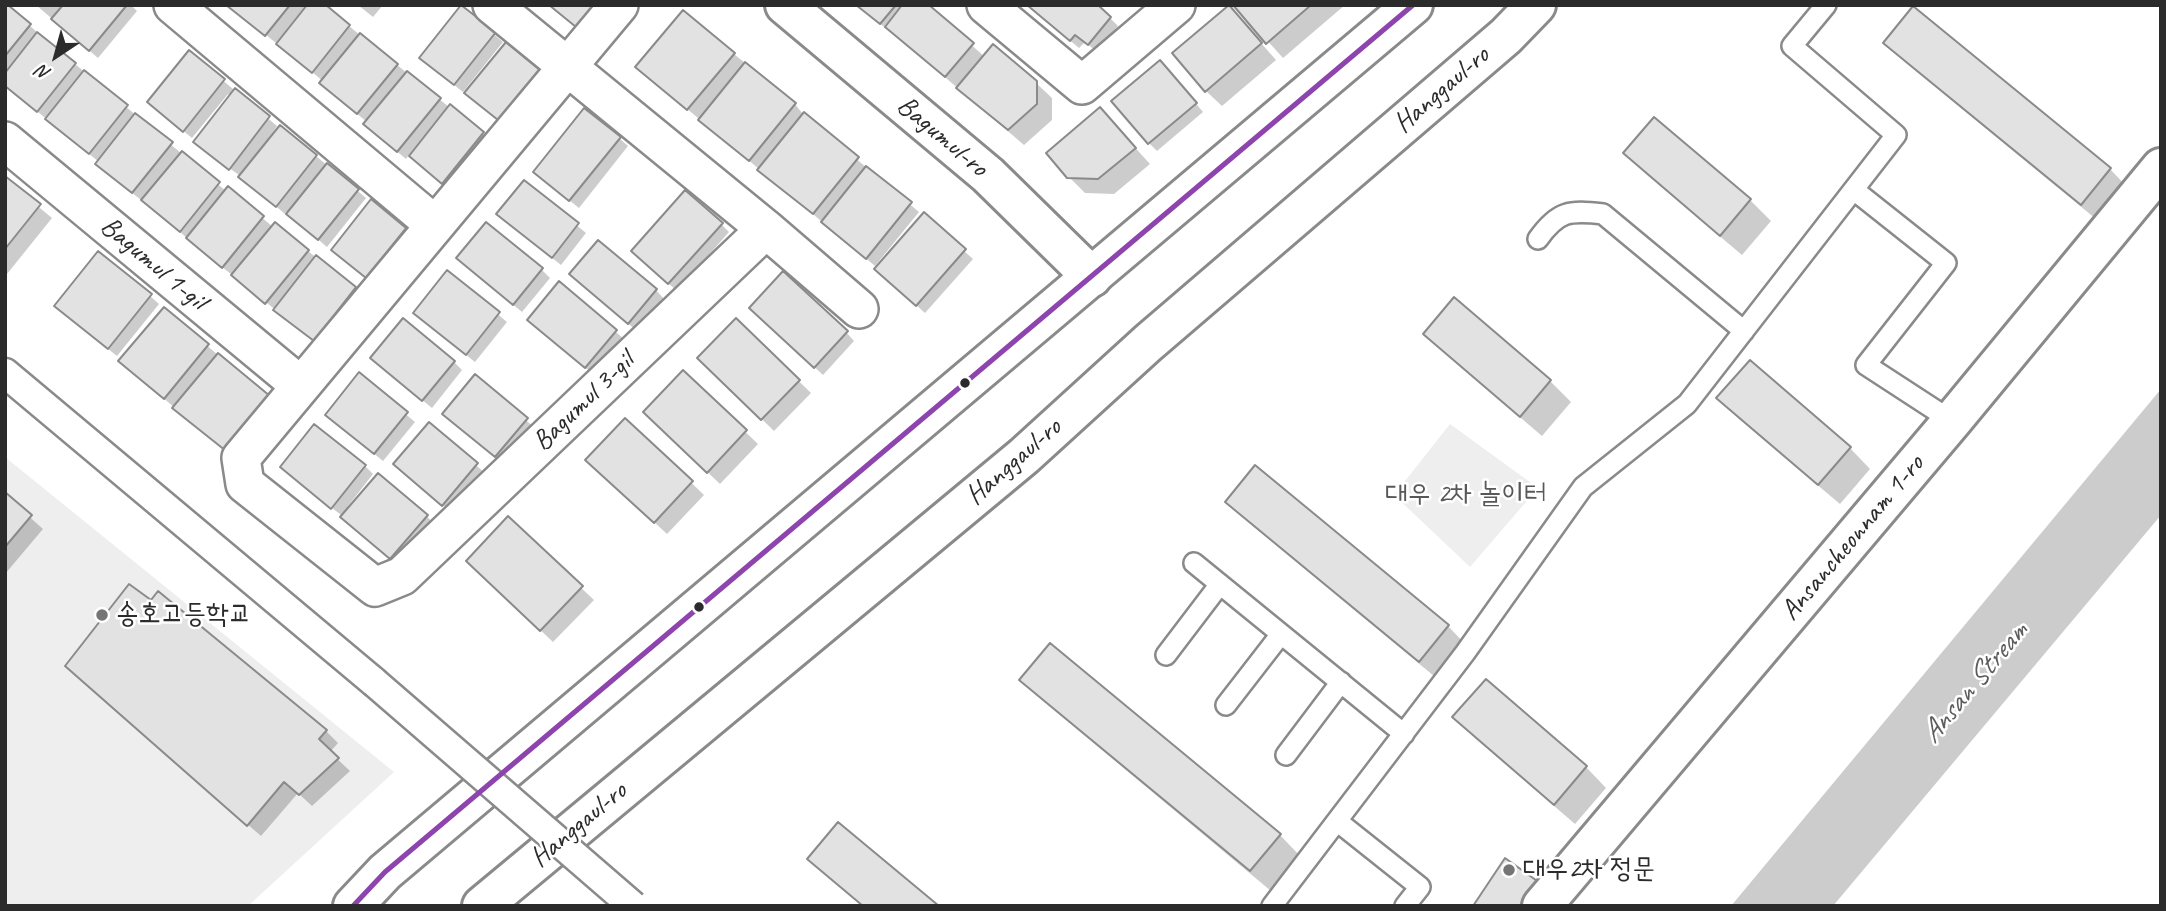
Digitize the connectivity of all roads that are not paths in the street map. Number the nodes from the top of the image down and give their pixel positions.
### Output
1 (173, 5) edge
2 (492, 5) edge
3 (619, 5) edge
4 (785, 5) edge
5 (986, 5) edge
6 (1176, 5) edge
7 (1413, 5) edge
8 (1536, 5) edge
9 (1826, 5) edge
10 (568, 68) junction
11 (5, 141) edge
12 (2161, 168) edge
13 (1854, 190) junction
14 (435, 225) junction
15 (766, 229) junction
16 (1538, 239) dead end
17 (1092, 277) junction
18 (859, 309) dead end
19 (1744, 331) junction
20 (5, 373) edge
21 (301, 386) junction
22 (1952, 421) junction
23 (1194, 563) dead end
24 (1220, 584) junction
25 (1281, 634) junction
26 (1166, 655) dead end
27 (1341, 682) junction
28 (1226, 705) dead end
29 (1404, 734) junction
30 (1286, 755) dead end
31 (1337, 821) junction
32 (353, 906) edge
33 (482, 906) edge
34 (633, 906) edge
35 (1272, 906) edge
36 (1405, 906) edge
37 (1542, 906) edge

1 - 14 street
2 - 10 street
3 - 10 street
4 - 17 main road, Bagumul-ro
5 - 6 street
7 - 17 main road
8 - 33 main road, Hanggaul-ro
9 - 13 lane
10 - 14 street
10 - 15 street
11 - 21 street, Bagumul 1-gil
12 - 22 main road, Ansancheonnam 1-ro
13 - 19 lane
13 - 22 lane
14 - 21 street
15 - 18 street
15 - 21 street, Bagumul 3-gil
16 - 19 lane
17 - 32 main road
19 - 29 lane
20 - 34 street, bridge
22 - 37 main road, Ansancheonnam 1-ro
23 - 24 lane
24 - 25 lane
24 - 26 lane
25 - 27 lane
25 - 28 lane
27 - 29 lane
27 - 30 lane
29 - 31 lane
31 - 35 lane
31 - 36 lane

